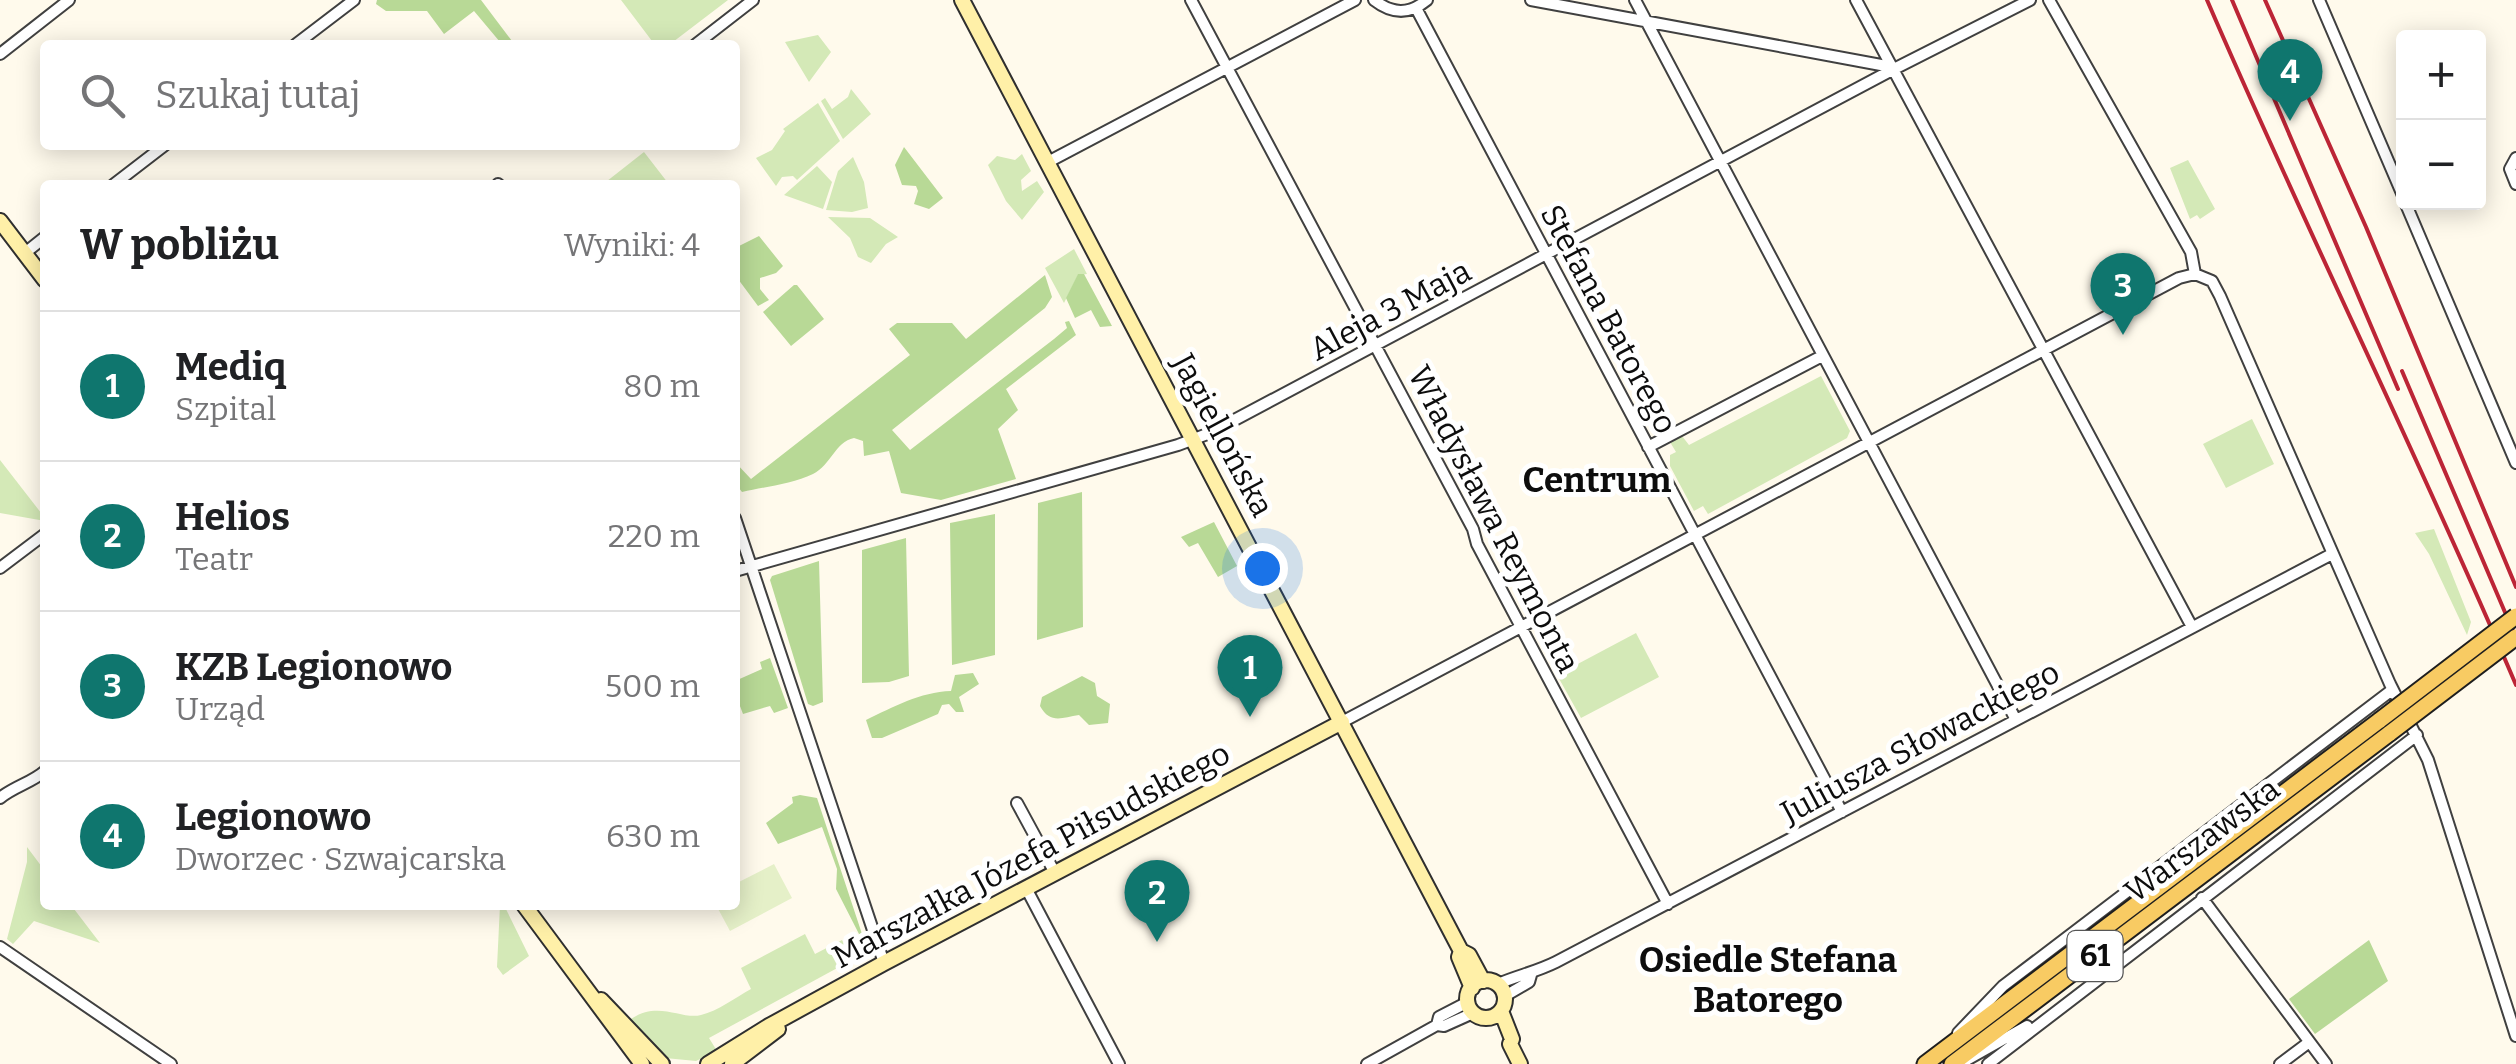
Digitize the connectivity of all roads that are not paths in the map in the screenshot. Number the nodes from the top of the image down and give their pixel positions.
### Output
1 (70, 0) edge
2 (354, 0) edge
3 (753, 0) edge
4 (962, 0) edge
5 (1191, 0) edge
6 (1355, 0) edge
7 (1374, 0) edge
8 (1427, 0) edge
9 (1531, 0) edge
10 (1635, 0) edge
11 (1856, 0) edge
12 (2030, 0) edge
13 (2049, 0) edge
14 (2319, 0) edge
15 (1416, 8) junction
16 (1646, 20) junction
17 (302, 40) edge
18 (701, 40) edge
19 (0, 54) edge
20 (1227, 68) junction
21 (1892, 70) junction
22 (158, 150) edge
23 (2516, 158) edge
24 (1048, 162) junction
25 (1721, 163) junction
26 (120, 180) edge
27 (2396, 181) edge
28 (2516, 184) edge
29 (2408, 210) edge
30 (0, 221) edge
31 (40, 241) edge
32 (25, 253) junction
33 (1548, 255) junction
34 (40, 273) edge
35 (2195, 274) junction
36 (1374, 346) junction
37 (2042, 351) junction
38 (1822, 356) junction
39 (1195, 439) junction
40 (1868, 443) junction
41 (1648, 447) junction
42 (2516, 463) edge
43 (740, 533) edge
44 (1695, 534) junction
45 (40, 538) edge
46 (2332, 554) junction
47 (751, 566) junction
48 (0, 568) edge
49 (740, 569) edge
50 (2516, 616) edge
51 (1520, 626) junction
52 (2192, 627) junction
53 (2516, 637) edge
54 (2392, 690) junction
55 (2016, 720) junction
56 (1342, 722) junction
57 (2385, 727) junction
58 (2417, 735) junction
59 (40, 776) edge
60 (0, 798) edge
61 (1018, 802) dead end
62 (1842, 812) junction
63 (1054, 873) junction
64 (1026, 888) junction
65 (2202, 898) junction
66 (1668, 904) junction
67 (528, 910) edge
68 (0, 948) edge
69 (884, 963) junction
70 (586, 986) junction
71 (1486, 999) junction
72 (2066, 1002) junction
73 (797, 1012) junction
74 (2516, 1036) edge
75 (2308, 1042) junction
76 (1951, 1059) edge
77 (171, 1064) edge
78 (642, 1064) edge
79 (662, 1064) edge
80 (708, 1064) edge
81 (732, 1064) edge
82 (1120, 1064) edge
83 (1367, 1064) edge
84 (1520, 1064) edge
85 (1926, 1064) edge
86 (1988, 1064) edge
87 (2280, 1064) edge
88 (2326, 1064) edge

1 - 19 street
2 - 17 street
3 - 18 street
4 - 24 street, Jagiellońska
5 - 20 street, Władysława Reymonta
6 - 20 street
7 - 15 street
8 - 15 street
9 - 16 street
10 - 16 street
11 - 21 street
12 - 21 street, Aleja 3 Maja
13 - 35 street
14 - 27 street
15 - 33 street, Stefana Batorego
16 - 21 street
16 - 25 street
20 - 24 street
20 - 36 street, Władysława Reymonta
21 - 25 street, Aleja 3 Maja
21 - 37 street
22 - 26 street
23 - 28 street
24 - 39 street, Jagiellońska
25 - 33 street, Aleja 3 Maja
25 - 38 street
29 - 42 street
30 - 32 street
31 - 32 street
32 - 34 street
33 - 36 street, Aleja 3 Maja
33 - 41 street, Stefana Batorego
35 - 37 street, Marszałka Józefa Piłsudskiego
35 - 46 street
36 - 39 street, Aleja 3 Maja
36 - 51 street, Władysława Reymonta
37 - 40 street, Marszałka Józefa Piłsudskiego
37 - 52 street
38 - 40 street
38 - 41 street
39 - 47 street, Aleja 3 Maja
39 - 56 street, Jagiellońska
40 - 44 street, Marszałka Józefa Piłsudskiego
40 - 55 street
41 - 44 street, Stefana Batorego
43 - 47 street
44 - 51 street, Marszałka Józefa Piłsudskiego
44 - 62 street, Stefana Batorego
45 - 48 street
46 - 52 street, Juliusza Słowackiego
46 - 54 street
47 - 49 street, Aleja 3 Maja
47 - 69 street
50 - 57 main road, 61, bridge
51 - 56 street, Marszałka Józefa Piłsudskiego
51 - 66 street, Władysława Reymonta
52 - 55 street, Juliusza Słowackiego
53 - 57 main road, 61, bridge
54 - 58 street
54 - 76 street, Warszawska
55 - 62 street, Juliusza Słowackiego
56 - 63 street, Marszałka Józefa Piłsudskiego
56 - 71 street, Jagiellońska
57 - 76 main road, Warszawska / 61
58 - 65 street
58 - 74 street
59 - 60 street
61 - 63 street
62 - 66 street, Juliusza Słowackiego
63 - 64 street, Marszałka Józefa Piłsudskiego
64 - 69 street, Marszałka Józefa Piłsudskiego
64 - 82 street
65 - 72 street
65 - 75 street
66 - 71 street, Juliusza Słowackiego
67 - 70 street
68 - 77 street
69 - 73 street, Marszałka Józefa Piłsudskiego
70 - 78 street
70 - 79 street
71 - 83 street, Juliusza Słowackiego
71 - 84 street, Jagiellońska
72 - 76 street
72 - 86 street
73 - 80 street, Marszałka Józefa Piłsudskiego
73 - 81 street, Marszałka Józefa Piłsudskiego
75 - 87 street
75 - 88 street
76 - 85 main road, Warszawska / 61

